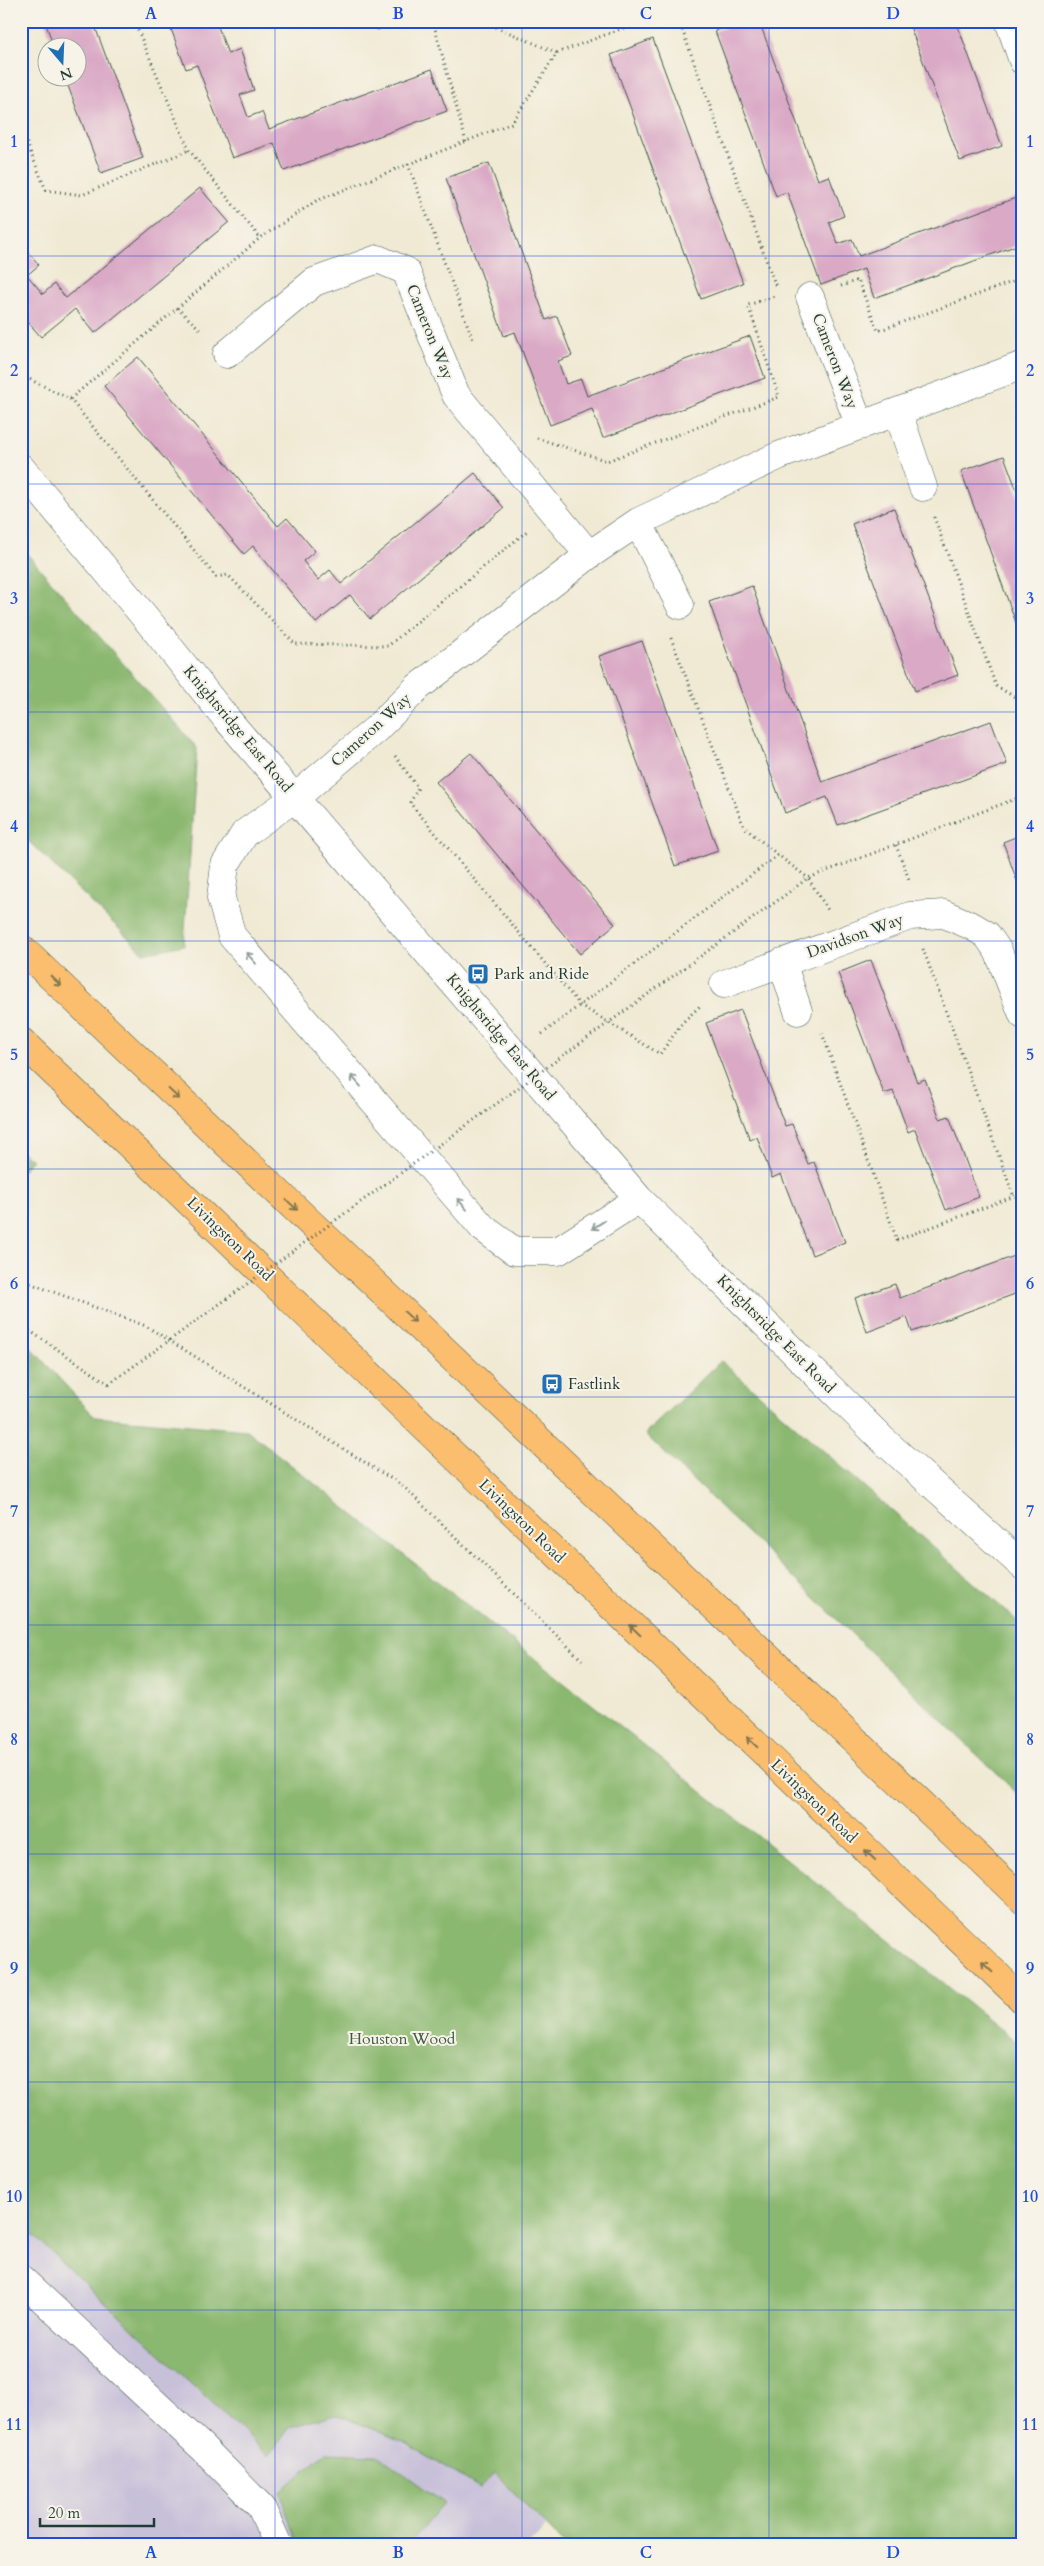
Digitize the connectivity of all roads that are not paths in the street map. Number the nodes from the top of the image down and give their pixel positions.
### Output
1 (1009, 21) edge
2 (1023, 61) edge
3 (810, 297) road end
4 (227, 354) dead end
5 (1023, 365) edge
6 (898, 412) junction
7 (860, 426) junction
8 (21, 468) edge
9 (923, 488) road end
10 (638, 522) junction
11 (590, 555) junction
12 (680, 606) road end
13 (296, 797) junction
14 (21, 948) edge
15 (782, 962) junction
16 (724, 984) road end
17 (798, 1011) road end
18 (1023, 1015) edge
19 (21, 1041) edge
20 (21, 1052) edge
21 (101, 1115) junction
22 (639, 1199) junction
23 (1023, 1566) edge
24 (1023, 1900) edge
25 (1023, 2000) edge
26 (21, 2279) edge
27 (278, 2545) edge

1 - 2 street
3 - 7 street, Cameron Way
4 - 11 street, Cameron Way
5 - 6 street, Cameron Way
6 - 7 street, Cameron Way
6 - 9 street
7 - 10 street, Cameron Way
8 - 13 street, Knightsridge East Road
10 - 11 street, Cameron Way
10 - 12 street
11 - 13 street, Cameron Way
13 - 22 street, Knightsridge East Road
22 -> 13 street, Cameron Way
14 -> 24 main road
15 - 16 street, Davidson Way
15 - 17 street
15 - 18 street, Davidson Way
19 - 21 main road, Livingston Road
20 - 21 main road
25 -> 21 main road, Livingston Road
22 - 23 street, Knightsridge East Road
26 - 27 street

